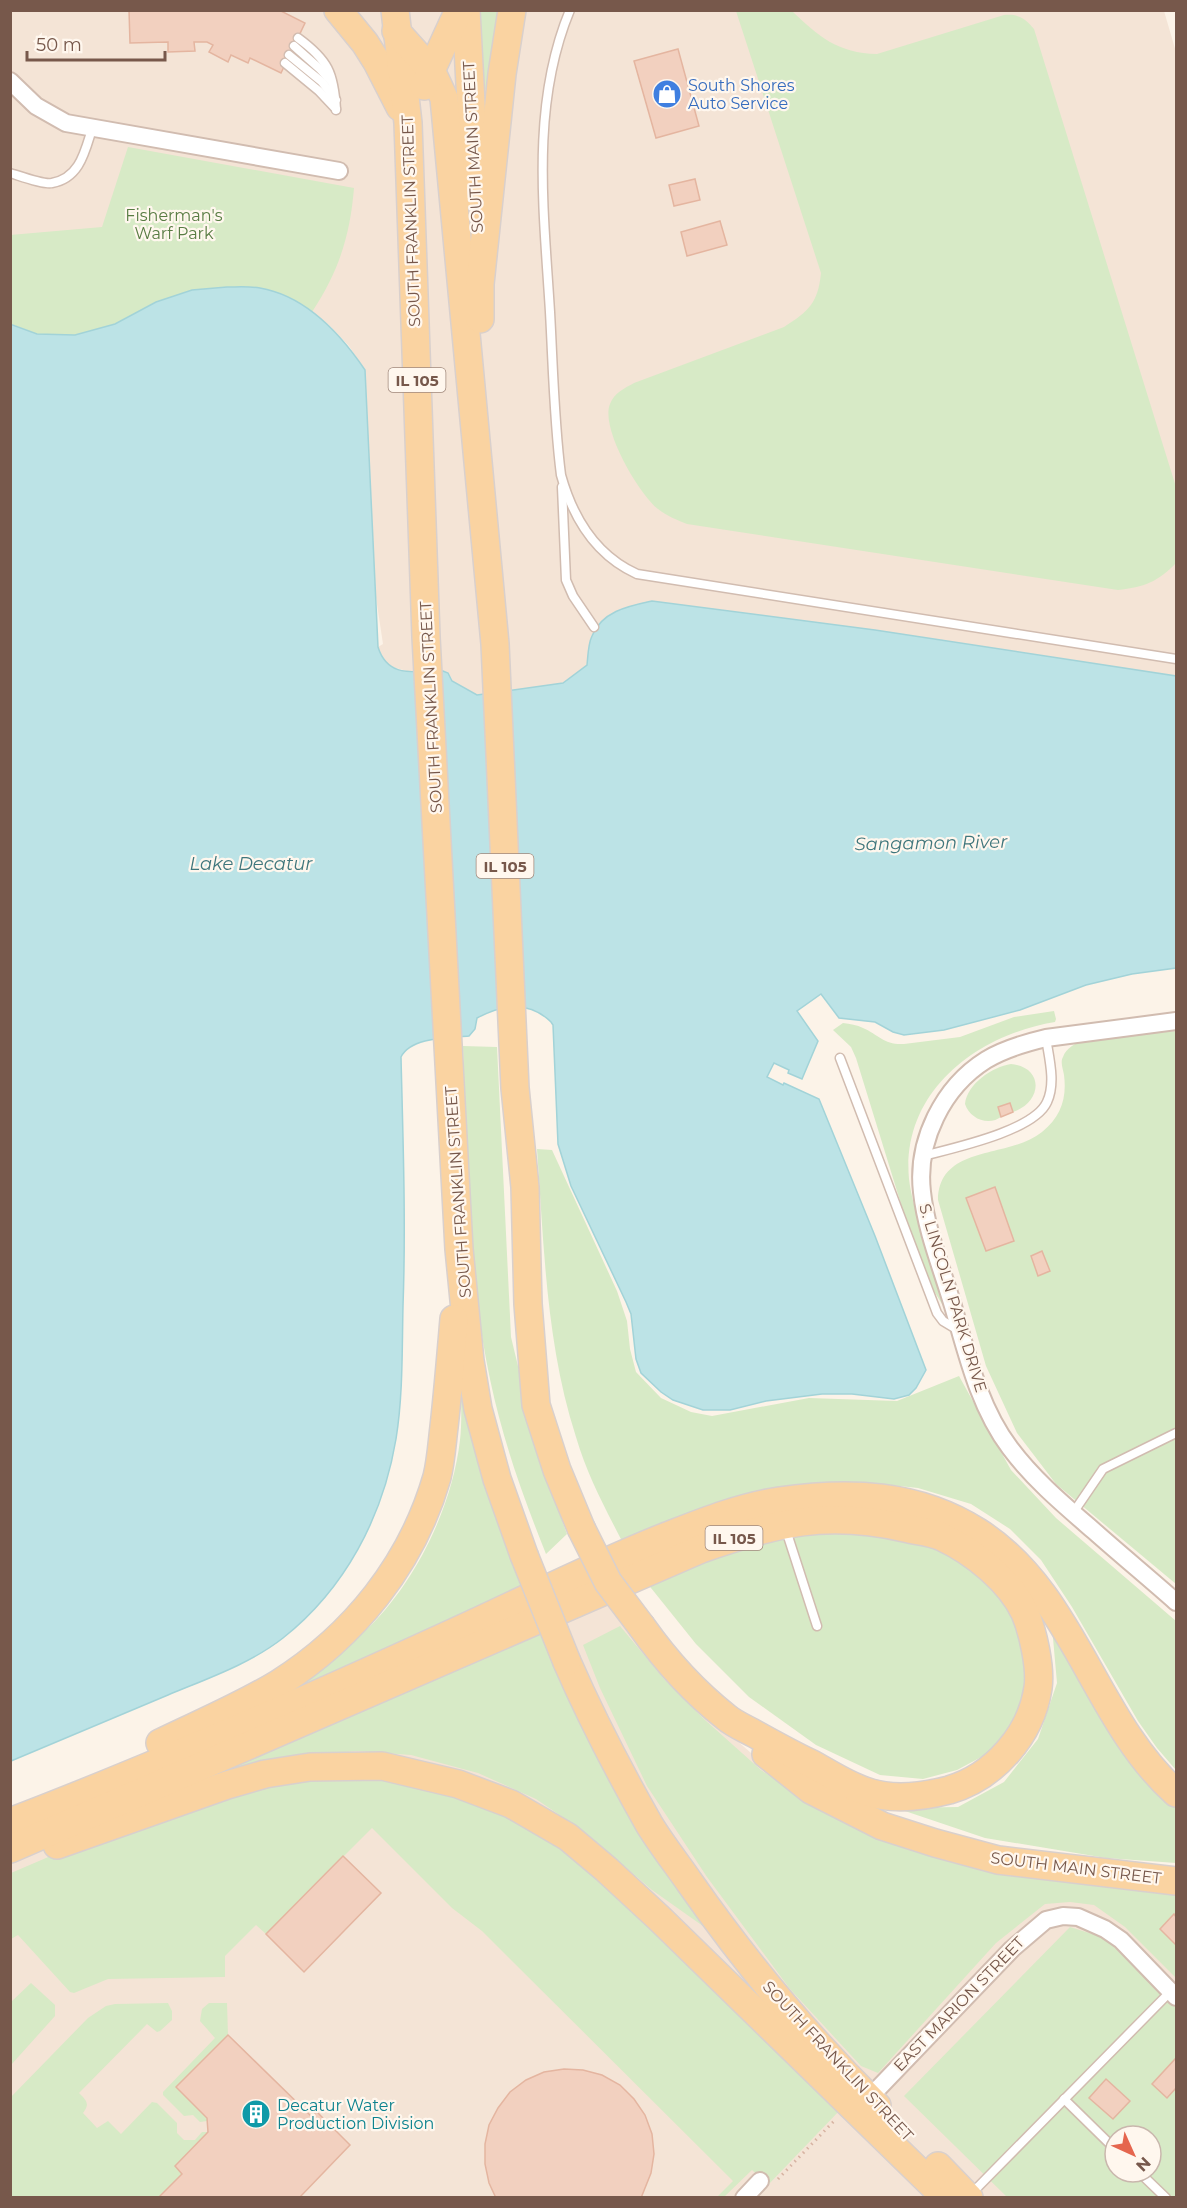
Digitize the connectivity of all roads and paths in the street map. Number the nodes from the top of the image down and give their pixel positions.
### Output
1 (338, 10) edge
2 (378, 10) edge
3 (459, 10) edge
4 (466, 10) edge
5 (512, 10) edge
6 (570, 10) edge
7 (396, 22) edge
8 (296, 42) dead end
9 (287, 59) dead end
10 (431, 70) junction
11 (10, 81) edge
12 (408, 123) junction
13 (92, 129) junction
14 (339, 171) dead end
15 (10, 174) edge
16 (480, 284) junction
17 (561, 475) junction
18 (481, 485) junction
19 (594, 627) dead end
20 (1176, 659) edge
21 (1176, 1020) edge
22 (1046, 1038) junction
23 (840, 1058) dead end
24 (923, 1156) junction
25 (459, 1249) junction
26 (960, 1331) junction
27 (1176, 1433) edge
28 (1073, 1513) junction
29 (784, 1524) junction
30 (1176, 1602) edge
31 (817, 1626) dead end
32 (728, 1719) junction
33 (1176, 1793) edge
34 (10, 1816) edge
35 (10, 1822) edge
36 (10, 1849) edge
37 (10, 1862) edge
38 (1176, 1881) edge
39 (1174, 1994) edge
40 (869, 2098) junction
41 (1064, 2099) junction
42 (840, 2115) dead end
43 (1103, 2137) edge
44 (765, 2184) joint
45 (1151, 2184) edge
46 (961, 2197) edge
47 (744, 2198) edge
48 (1166, 2198) edge

1 - 12 main road
2 - 7 main road
3 - 10 main road, IL 105
4 - 16 main road, SOUTH MAIN STREET
5 - 16 main road, IL 105
6 - 17 lane
7 - 10 main road
7 - 12 main road, SOUTH FRANKLIN STREET
8 - 9 lane
10 - 12 main road, IL 105
10 - 18 main road
11 - 13 street
12 - 25 main road, SOUTH FRANKLIN STREET / IL 105
13 - 14 street
13 - 15 lane
16 - 18 main road, IL 105
17 - 19 lane
17 - 20 lane
18 - 32 main road, IL 105, bridge
21 - 22 street, S. LINCOLN PARK DRIVE
22 - 24 street, S. LINCOLN PARK DRIVE
22 - 24 lane
23 - 26 lane
24 - 26 street, S. LINCOLN PARK DRIVE
25 - 34 main road, IL 105
25 - 40 main road, SOUTH FRANKLIN STREET, bridge
26 - 28 street, S. LINCOLN PARK DRIVE
27 - 28 lane
28 - 30 street, S. LINCOLN PARK DRIVE
29 - 31 lane
29 - 32 main road, IL 105
29 - 36 main road, IL 105
32 - 38 main road, SOUTH MAIN STREET
33 - 35 main road
37 - 46 main road
39 - 40 street, EAST MARION STREET
39 - 41 lane
40 - 46 main road, SOUTH FRANKLIN STREET
41 - 43 lane
41 - 46 lane
42 - 44 path
44 - 47 street
45 - 48 lane

